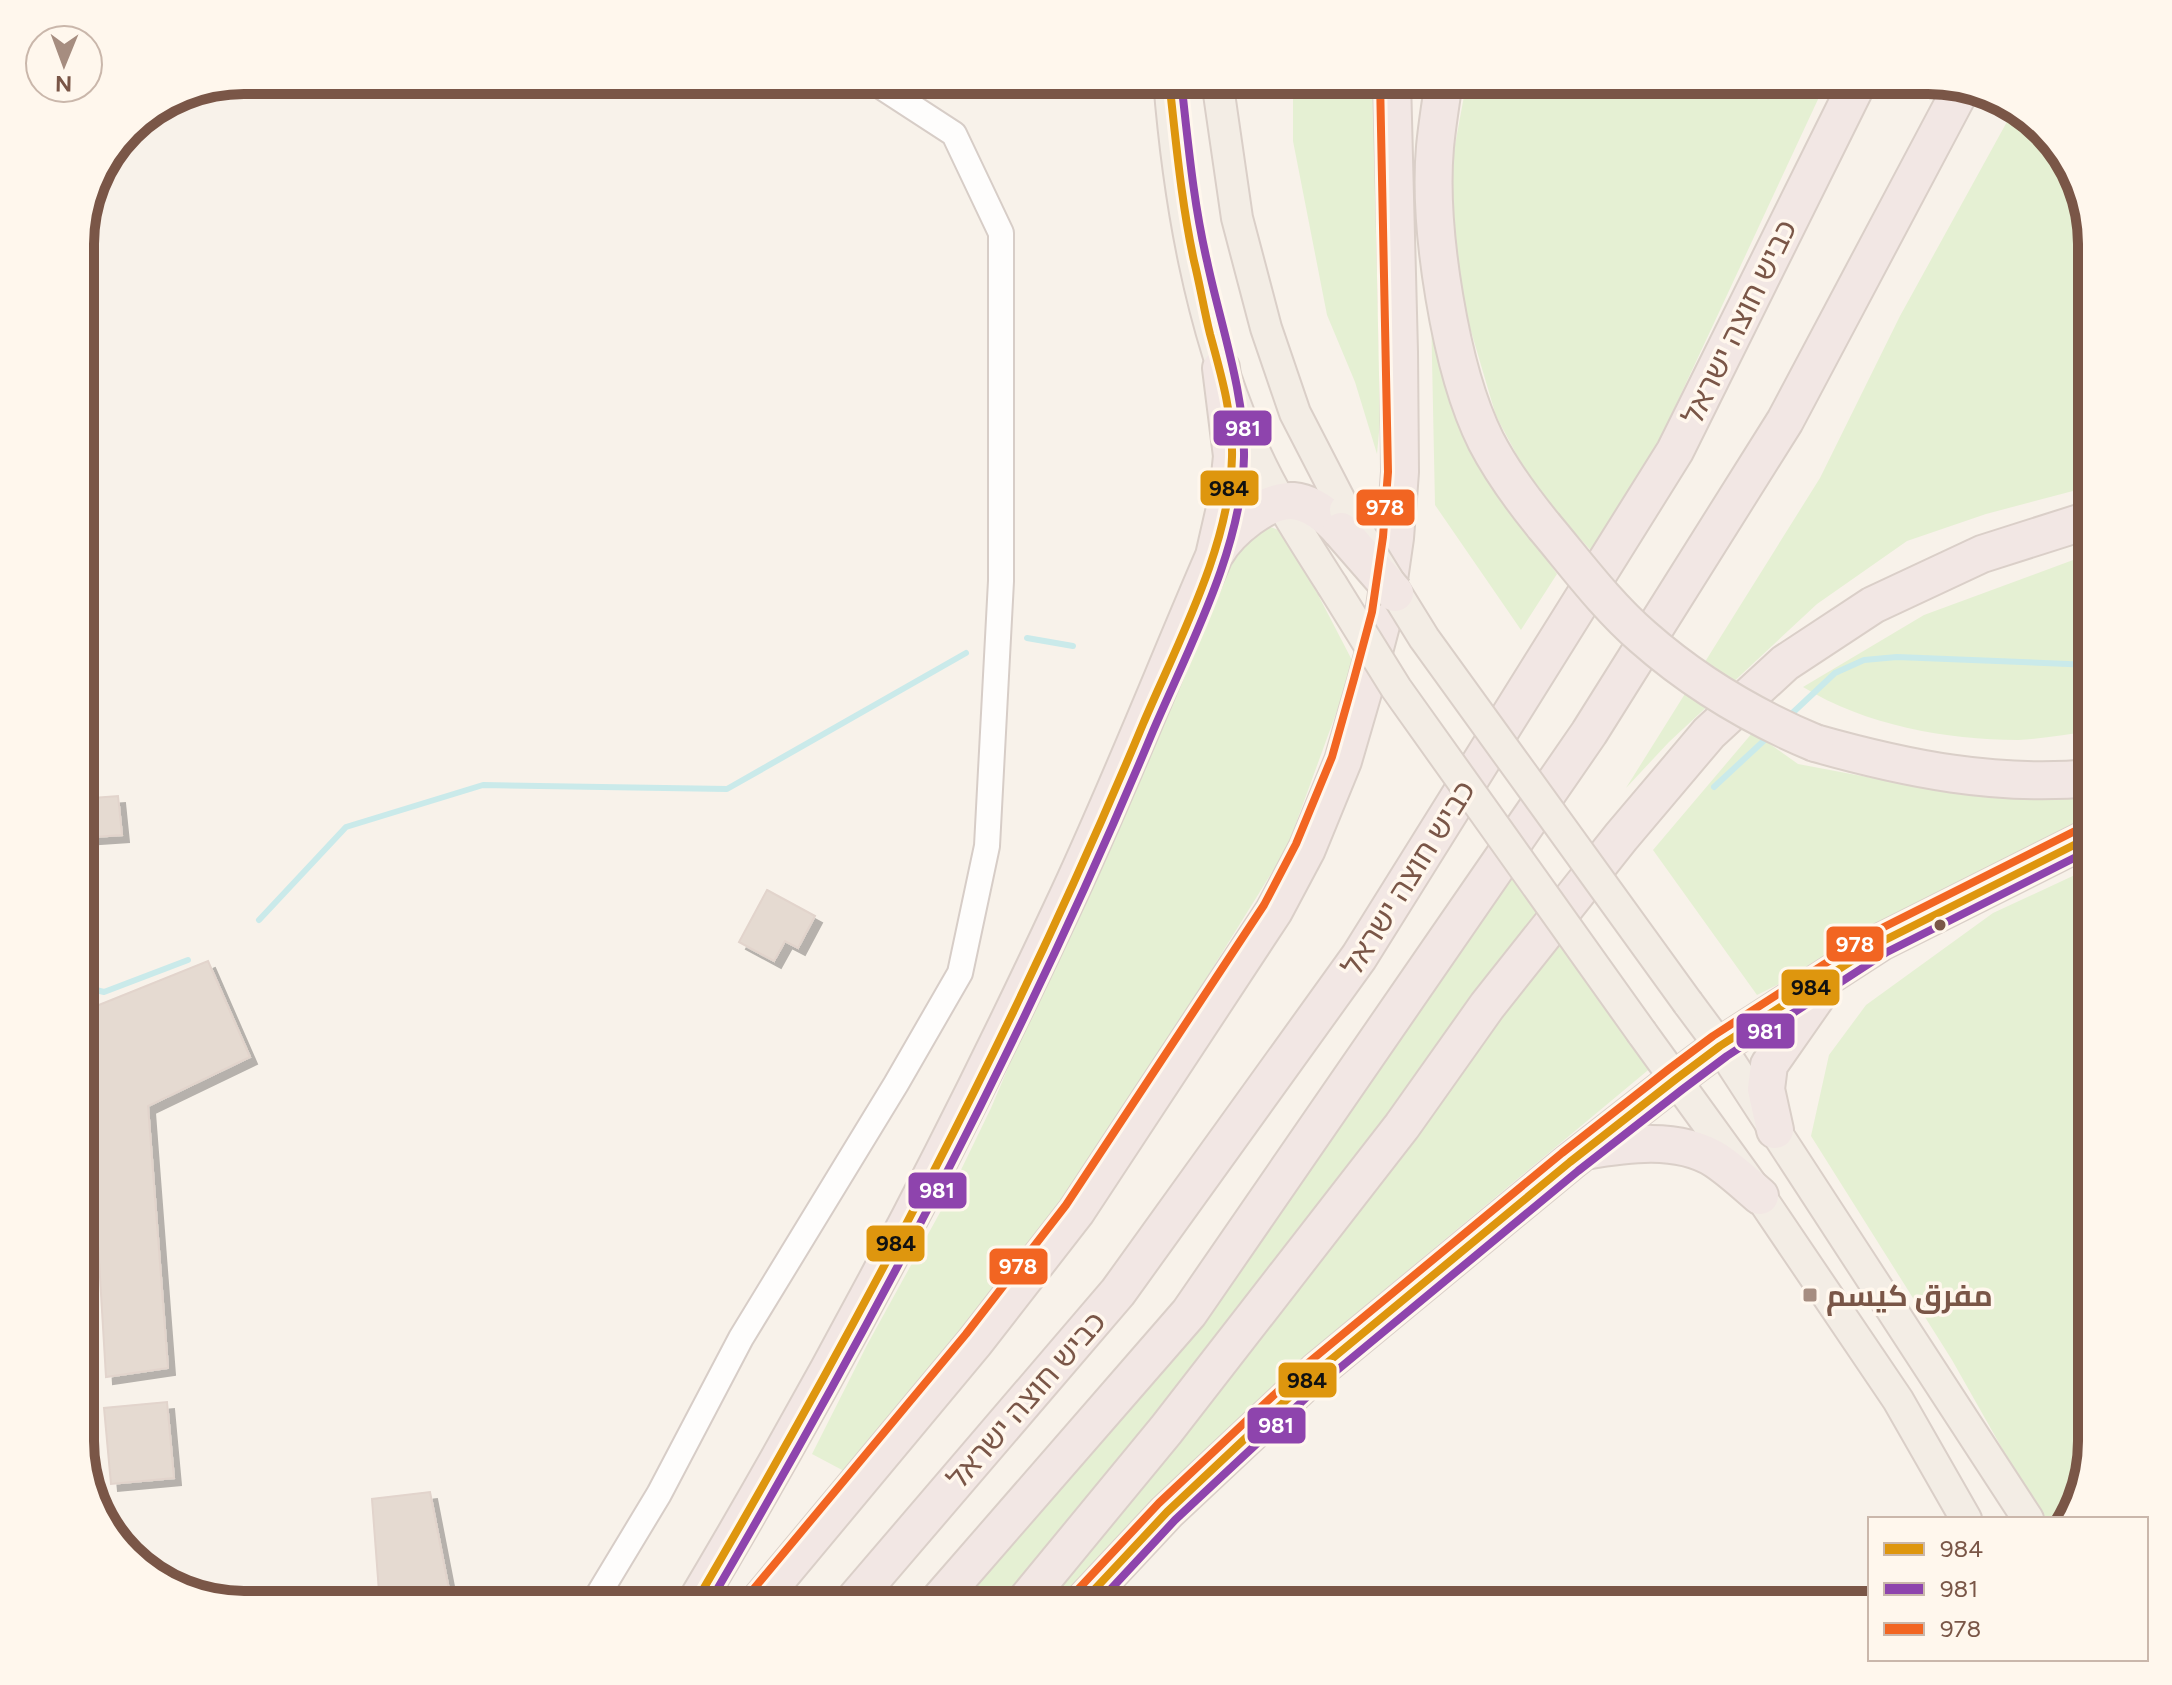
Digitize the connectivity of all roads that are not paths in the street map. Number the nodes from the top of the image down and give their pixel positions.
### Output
1 (893, 94) edge
2 (1171, 94) edge
3 (1219, 94) edge
4 (1392, 94) edge
5 (1442, 94) edge
6 (1852, 94) edge
7 (1957, 97) edge
8 (1221, 368) junction
9 (1282, 502) junction
10 (1343, 521) junction
11 (2078, 523) edge
12 (1214, 556) junction
13 (1395, 593) joint
14 (2078, 779) edge
15 (2078, 843) edge
16 (1834, 973) junction
17 (1720, 1046) junction
18 (1676, 1079) junction
19 (1775, 1130) junction
20 (1583, 1151) junction
21 (1760, 1196) junction
22 (1965, 1517) edge
23 (2027, 1517) edge
24 (600, 1591) edge
25 (702, 1591) edge
26 (768, 1591) edge
27 (862, 1591) edge
28 (947, 1591) edge
29 (1034, 1591) edge
30 (1093, 1591) edge

1 - 24 street
2 - 8 main road
3 - 10 main road
4 - 26 highway
5 - 14 highway, bridge
6 - 27 highway, כביש חוצה ישראל
7 - 28 highway, כביש חוצה ישראל
8 - 9 main road
8 - 12 highway
9 - 10 highway
9 - 12 highway
9 - 18 main road, bridge
10 - 13 highway, bridge
11 - 29 highway
12 - 25 highway
13 - 17 main road, bridge
15 - 16 highway
16 - 17 highway
16 - 19 highway
17 - 18 highway
17 - 19 main road
18 - 20 highway
18 - 21 main road
19 - 23 main road
20 - 21 highway
20 - 30 highway
21 - 22 main road

